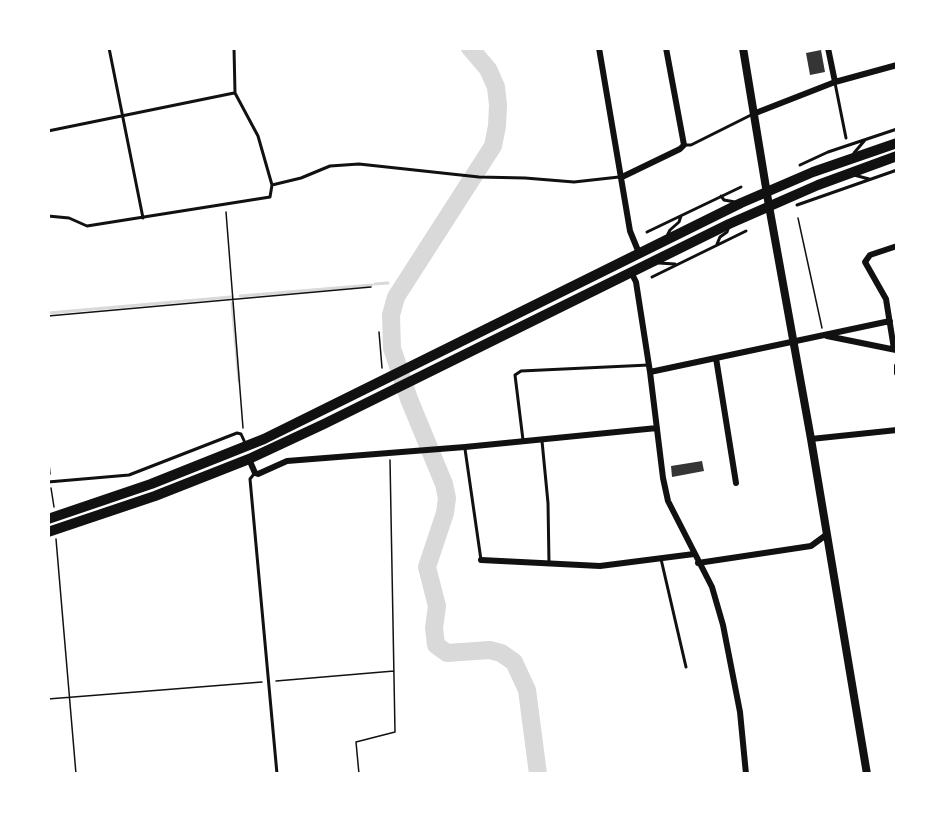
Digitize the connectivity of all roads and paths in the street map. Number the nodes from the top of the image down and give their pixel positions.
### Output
1 (109, 48) edge
2 (234, 48) edge
3 (599, 48) edge
4 (666, 48) edge
5 (743, 48) edge
6 (828, 48) edge
7 (897, 65) edge
8 (835, 82) junction
9 (235, 93) junction
10 (753, 114) junction
11 (123, 116) junction
12 (897, 129) edge
13 (48, 131) edge
14 (846, 138) dead end
15 (865, 139) junction
16 (897, 143) edge
17 (684, 145) junction
18 (897, 156) edge
19 (852, 158) junction
20 (800, 165) dead end
21 (897, 170) edge
22 (850, 173) junction
23 (622, 177) junction
24 (869, 179) junction
25 (272, 185) junction
26 (741, 187) dead end
27 (767, 192) junction
28 (721, 196) junction
29 (741, 203) junction
30 (225, 205) junction
31 (797, 205) dead end
32 (769, 206) junction
33 (48, 216) edge
34 (681, 216) junction
35 (143, 218) junction
36 (798, 218) dead end
37 (729, 224) junction
38 (746, 231) dead end
39 (647, 232) dead end
40 (664, 240) junction
41 (716, 245) junction
42 (897, 246) edge
43 (639, 253) junction
44 (652, 261) junction
45 (677, 264) junction
46 (631, 272) junction
47 (652, 277) dead end
48 (371, 287) dead end
49 (234, 299) junction
50 (48, 316) edge
51 (890, 321) junction
52 (379, 332) dead end
53 (824, 335) junction
54 (792, 342) junction
55 (896, 350) edge
56 (716, 358) junction
57 (897, 366) edge
58 (650, 369) junction
59 (897, 373) edge
60 (388, 379) junction
61 (657, 428) junction
62 (897, 429) edge
63 (242, 434) junction
64 (811, 439) junction
65 (541, 440) junction
66 (523, 441) junction
67 (247, 446) junction
68 (465, 447) junction
69 (388, 453) junction
70 (249, 459) junction
71 (255, 472) junction
72 (48, 482) edge
73 (736, 483) dead end
74 (48, 519) edge
75 (48, 532) edge
76 (826, 535) junction
77 (57, 545) dead end
78 (694, 555) junction
79 (661, 559) junction
80 (482, 560) joint
81 (698, 562) junction
82 (549, 564) junction
83 (686, 667) dead end
84 (394, 671) junction
85 (269, 681) junction
86 (70, 697) junction
87 (48, 699) edge
88 (76, 774) edge
89 (277, 774) edge
90 (359, 774) edge
91 (746, 774) edge
92 (867, 774) edge

1 - 11 lane
2 - 9 lane
3 - 23 street
4 - 17 street
5 - 10 main road
6 - 8 street
7 - 8 street
8 - 10 street
8 - 14 lane
9 - 11 lane
9 - 25 lane
10 - 17 lane
10 - 27 main road
11 - 13 lane
11 - 35 lane
12 - 15 lane
15 - 19 lane
15 - 20 lane
16 - 19 highway
17 - 23 street
18 - 22 highway
19 - 27 highway
21 - 24 lane
22 - 24 lane
22 - 32 highway
23 - 25 lane
23 - 43 street
24 - 31 lane
25 - 30 lane
26 - 28 lane
27 - 29 highway
27 - 32 main road
28 - 29 lane
28 - 34 lane
29 - 40 highway
30 - 35 lane
30 - 49 path
32 - 37 highway
32 - 54 street
33 - 35 lane
34 - 39 lane
34 - 40 lane
36 - 53 path
37 - 41 lane
37 - 44 highway
38 - 41 lane
40 - 43 highway
41 - 45 lane
42 - 51 street
43 - 60 highway
44 - 45 lane
44 - 46 highway
45 - 47 lane
46 - 58 street
46 - 70 highway
48 - 49 path
49 - 50 path
49 - 63 path
51 - 53 street
51 - 55 street
52 - 60 path
53 - 54 street
53 - 55 street
54 - 56 street
54 - 64 street
56 - 58 street
56 - 73 street
57 - 59 street
58 - 61 street
58 - 66 lane
60 - 67 highway
61 - 65 street
61 - 78 street
62 - 64 street
63 - 67 lane
63 - 72 lane
64 - 76 street
65 - 66 street
65 - 82 lane
66 - 68 street
67 - 74 highway
68 - 69 street
68 - 80 lane
69 - 71 street
69 - 84 path
70 - 71 street
70 - 75 highway
71 - 85 lane
76 - 81 street
76 - 92 street
77 - 86 path
78 - 79 street
78 - 81 street
79 - 82 street
79 - 83 lane
80 - 82 street
81 - 91 street
84 - 85 path
84 - 90 path
85 - 86 path
85 - 89 lane
86 - 87 path
86 - 88 path

